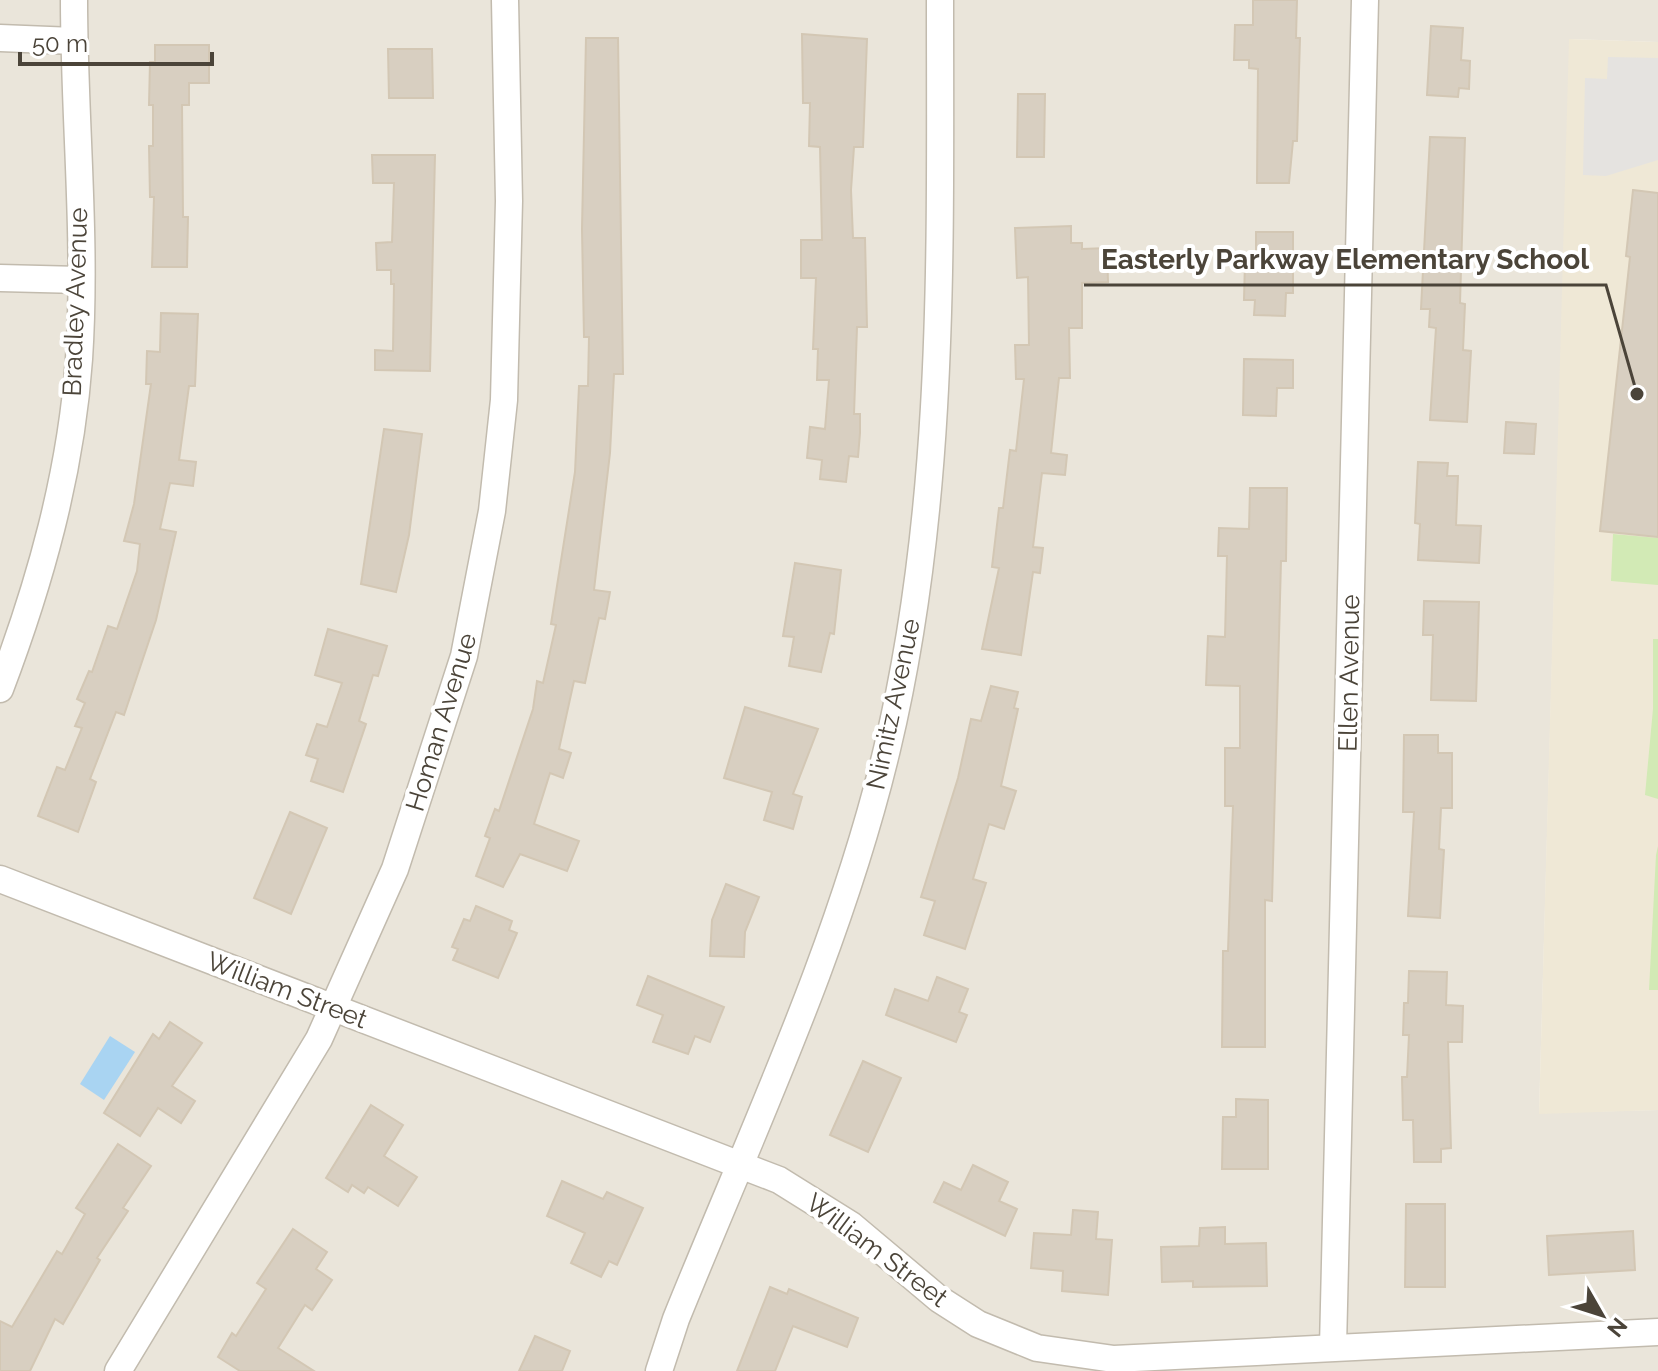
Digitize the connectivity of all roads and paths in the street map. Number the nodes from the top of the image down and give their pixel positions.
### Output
1 (74, 0) edge
2 (505, 0) edge
3 (940, 0) edge
4 (1365, 0) edge
5 (0, 38) edge
6 (74, 41) junction
7 (0, 278) edge
8 (80, 280) junction
9 (0, 689) edge
10 (0, 879) edge
11 (333, 1007) junction
12 (738, 1164) junction
13 (1658, 1332) edge
14 (1333, 1347) junction
15 (118, 1371) edge
16 (659, 1371) edge

1 - 6 street, Bradley Avenue
2 - 11 street, Homan Avenue
3 - 12 street, Nimitz Avenue
4 - 14 street, Ellen Avenue
5 - 6 street
6 - 8 street, Bradley Avenue
7 - 8 street
8 - 9 street, Bradley Avenue
10 - 11 street, William Street
11 - 12 street, William Street
11 - 15 street, Homan Avenue
12 - 14 street, William Street
12 - 16 street, Nimitz Avenue
13 - 14 street, William Street

